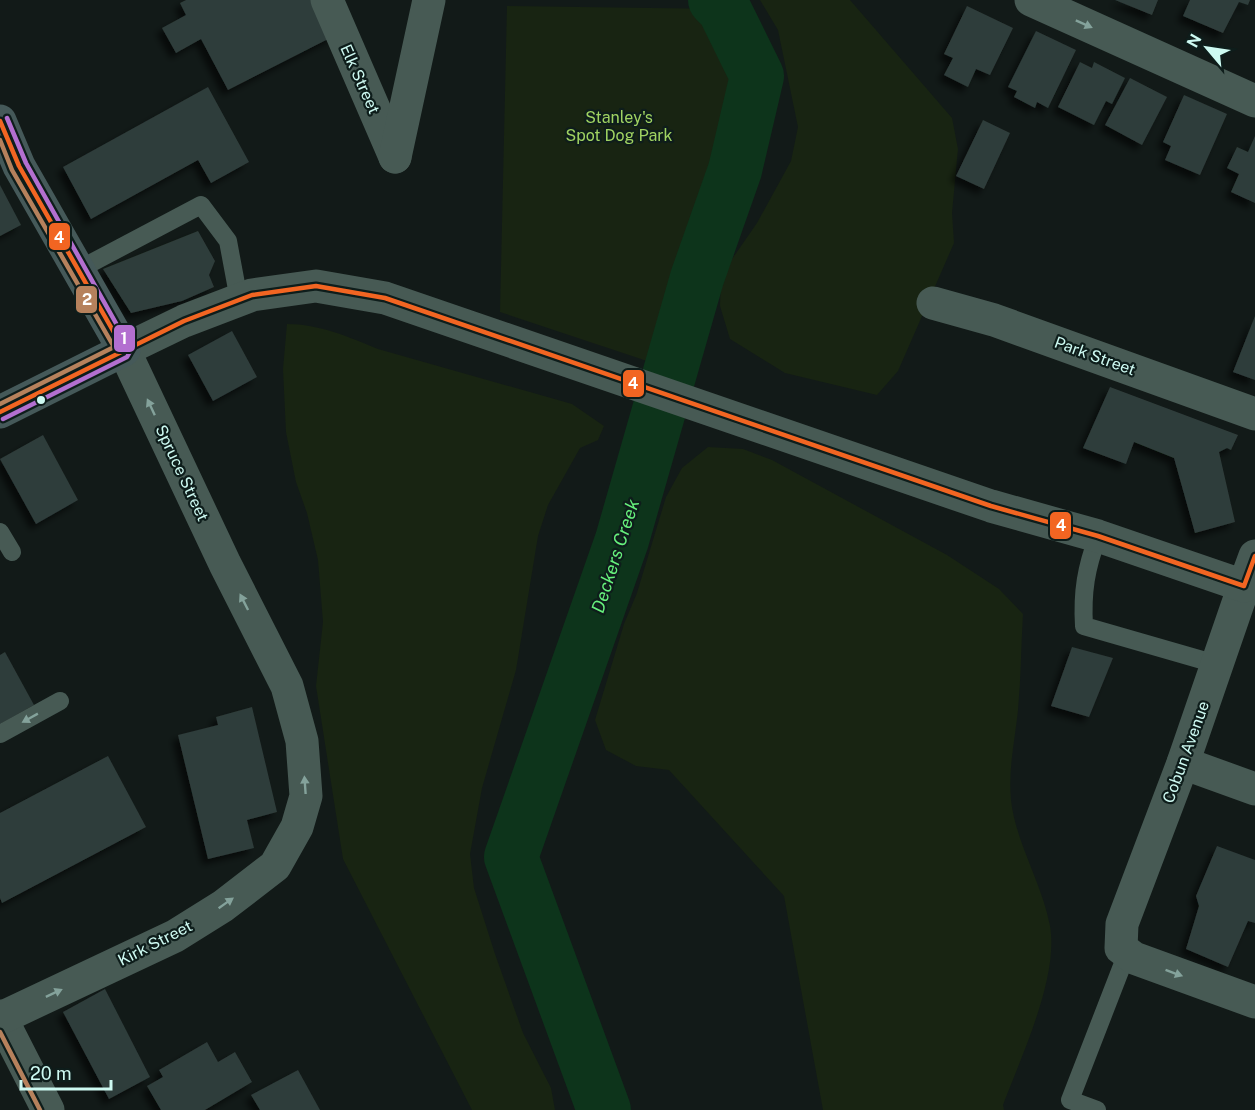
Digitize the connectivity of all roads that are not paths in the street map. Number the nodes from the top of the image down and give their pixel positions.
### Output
1 (327, 0) edge
2 (429, 0) edge
3 (1030, 0) edge
4 (1255, 101) edge
5 (0, 120) edge
6 (78, 270) junction
7 (245, 298) junction
8 (933, 303) dead end
9 (124, 350) junction
10 (0, 412) edge
11 (1255, 414) edge
12 (0, 532) edge
13 (1098, 536) junction
14 (12, 552) dead end
15 (1249, 571) edge
16 (1216, 664) junction
17 (60, 701) dead end
18 (0, 734) edge
19 (1183, 763) junction
20 (1255, 789) edge
21 (290, 840) joint
22 (1124, 951) junction
23 (1255, 1002) edge
24 (0, 1017) edge
25 (48, 1110) edge
26 (1097, 1110) edge

1 - 2 street, Elk Street
3 -> 4 street
5 - 6 main road, Spruce Street
6 - 7 lane
6 - 9 main road, Spruce Street
7 - 9 street
7 - 13 street
8 - 11 street, Park Street
9 - 10 main road
21 -> 9 street, Spruce Street
12 - 14 lane
13 - 15 street
13 - 16 lane
15 - 16 street, Cobun Avenue
16 - 19 street, Cobun Avenue
17 -> 18 lane
19 - 20 street
19 - 22 street, Cobun Avenue
24 -> 21 street, Kirk Street
22 -> 23 street
22 - 26 lane
24 - 25 street

